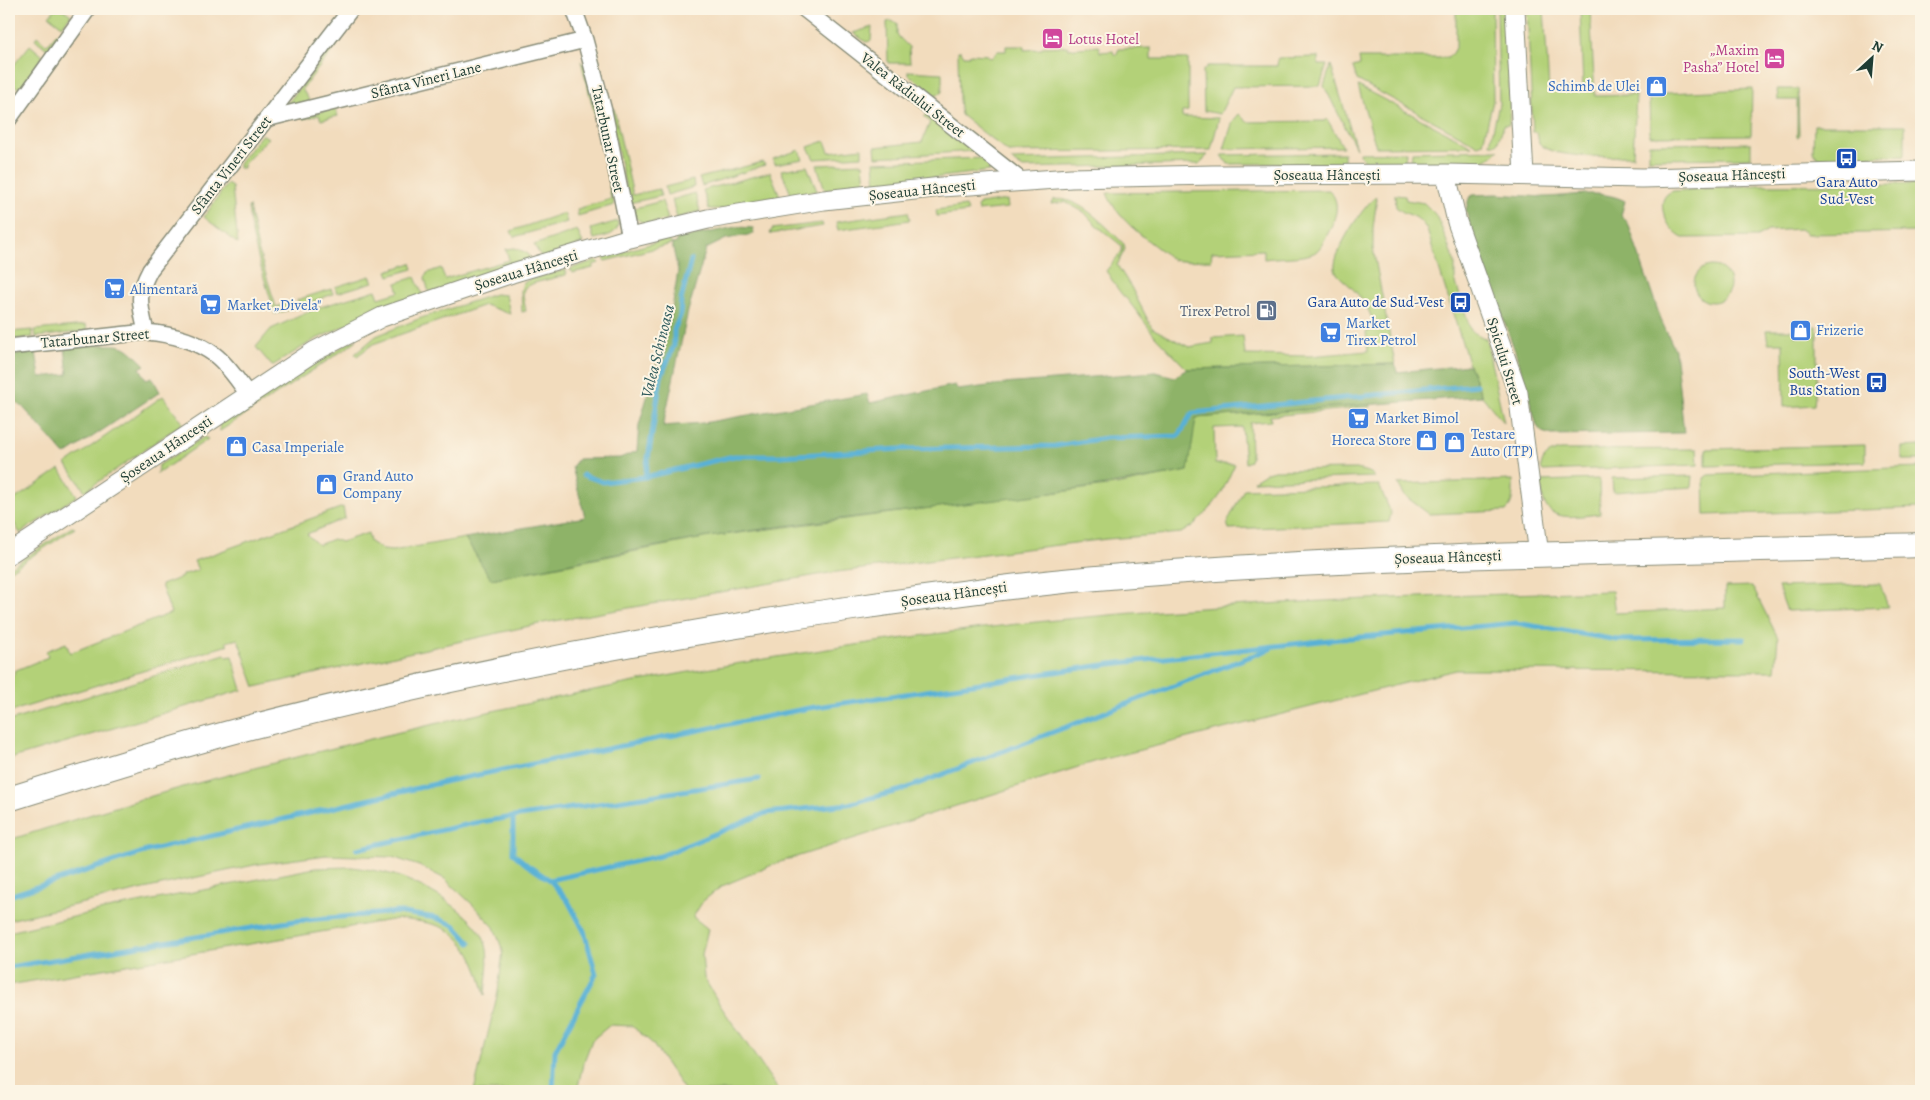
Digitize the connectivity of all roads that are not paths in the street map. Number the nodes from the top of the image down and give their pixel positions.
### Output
1 (88, 9) edge
2 (351, 9) edge
3 (574, 9) edge
4 (804, 9) edge
5 (1515, 9) edge
6 (585, 40) junction
7 (9, 119) edge
8 (266, 119) junction
9 (1921, 170) edge
10 (1446, 174) junction
11 (1524, 175) junction
12 (1022, 181) junction
13 (630, 238) junction
14 (146, 332) junction
15 (9, 347) edge
16 (248, 394) junction
17 (1921, 546) edge
18 (9, 554) edge
19 (1539, 554) junction
20 (9, 799) edge

1 - 7 street
2 - 8 street, Sfânta Vineri Street
3 - 6 street
4 - 12 street, Valea Rădiului Street
5 - 11 street
6 - 8 street, Sfânta Vineri Lane
6 - 13 street, Tatarbunar Street
8 - 14 street, Sfânta Vineri Street
9 - 11 street, Șoseaua Hâncești
10 - 11 street, Șoseaua Hâncești
10 - 12 street, Șoseaua Hâncești
10 - 19 street, Spicului Street
12 - 13 street, Șoseaua Hâncești
13 - 16 street, Șoseaua Hâncești
14 - 15 street, Tatarbunar Street
14 - 16 street, Tatarbunar Street
16 - 18 street, Șoseaua Hâncești
17 - 19 highway, Șoseaua Hâncești
19 - 20 highway, Șoseaua Hâncești

